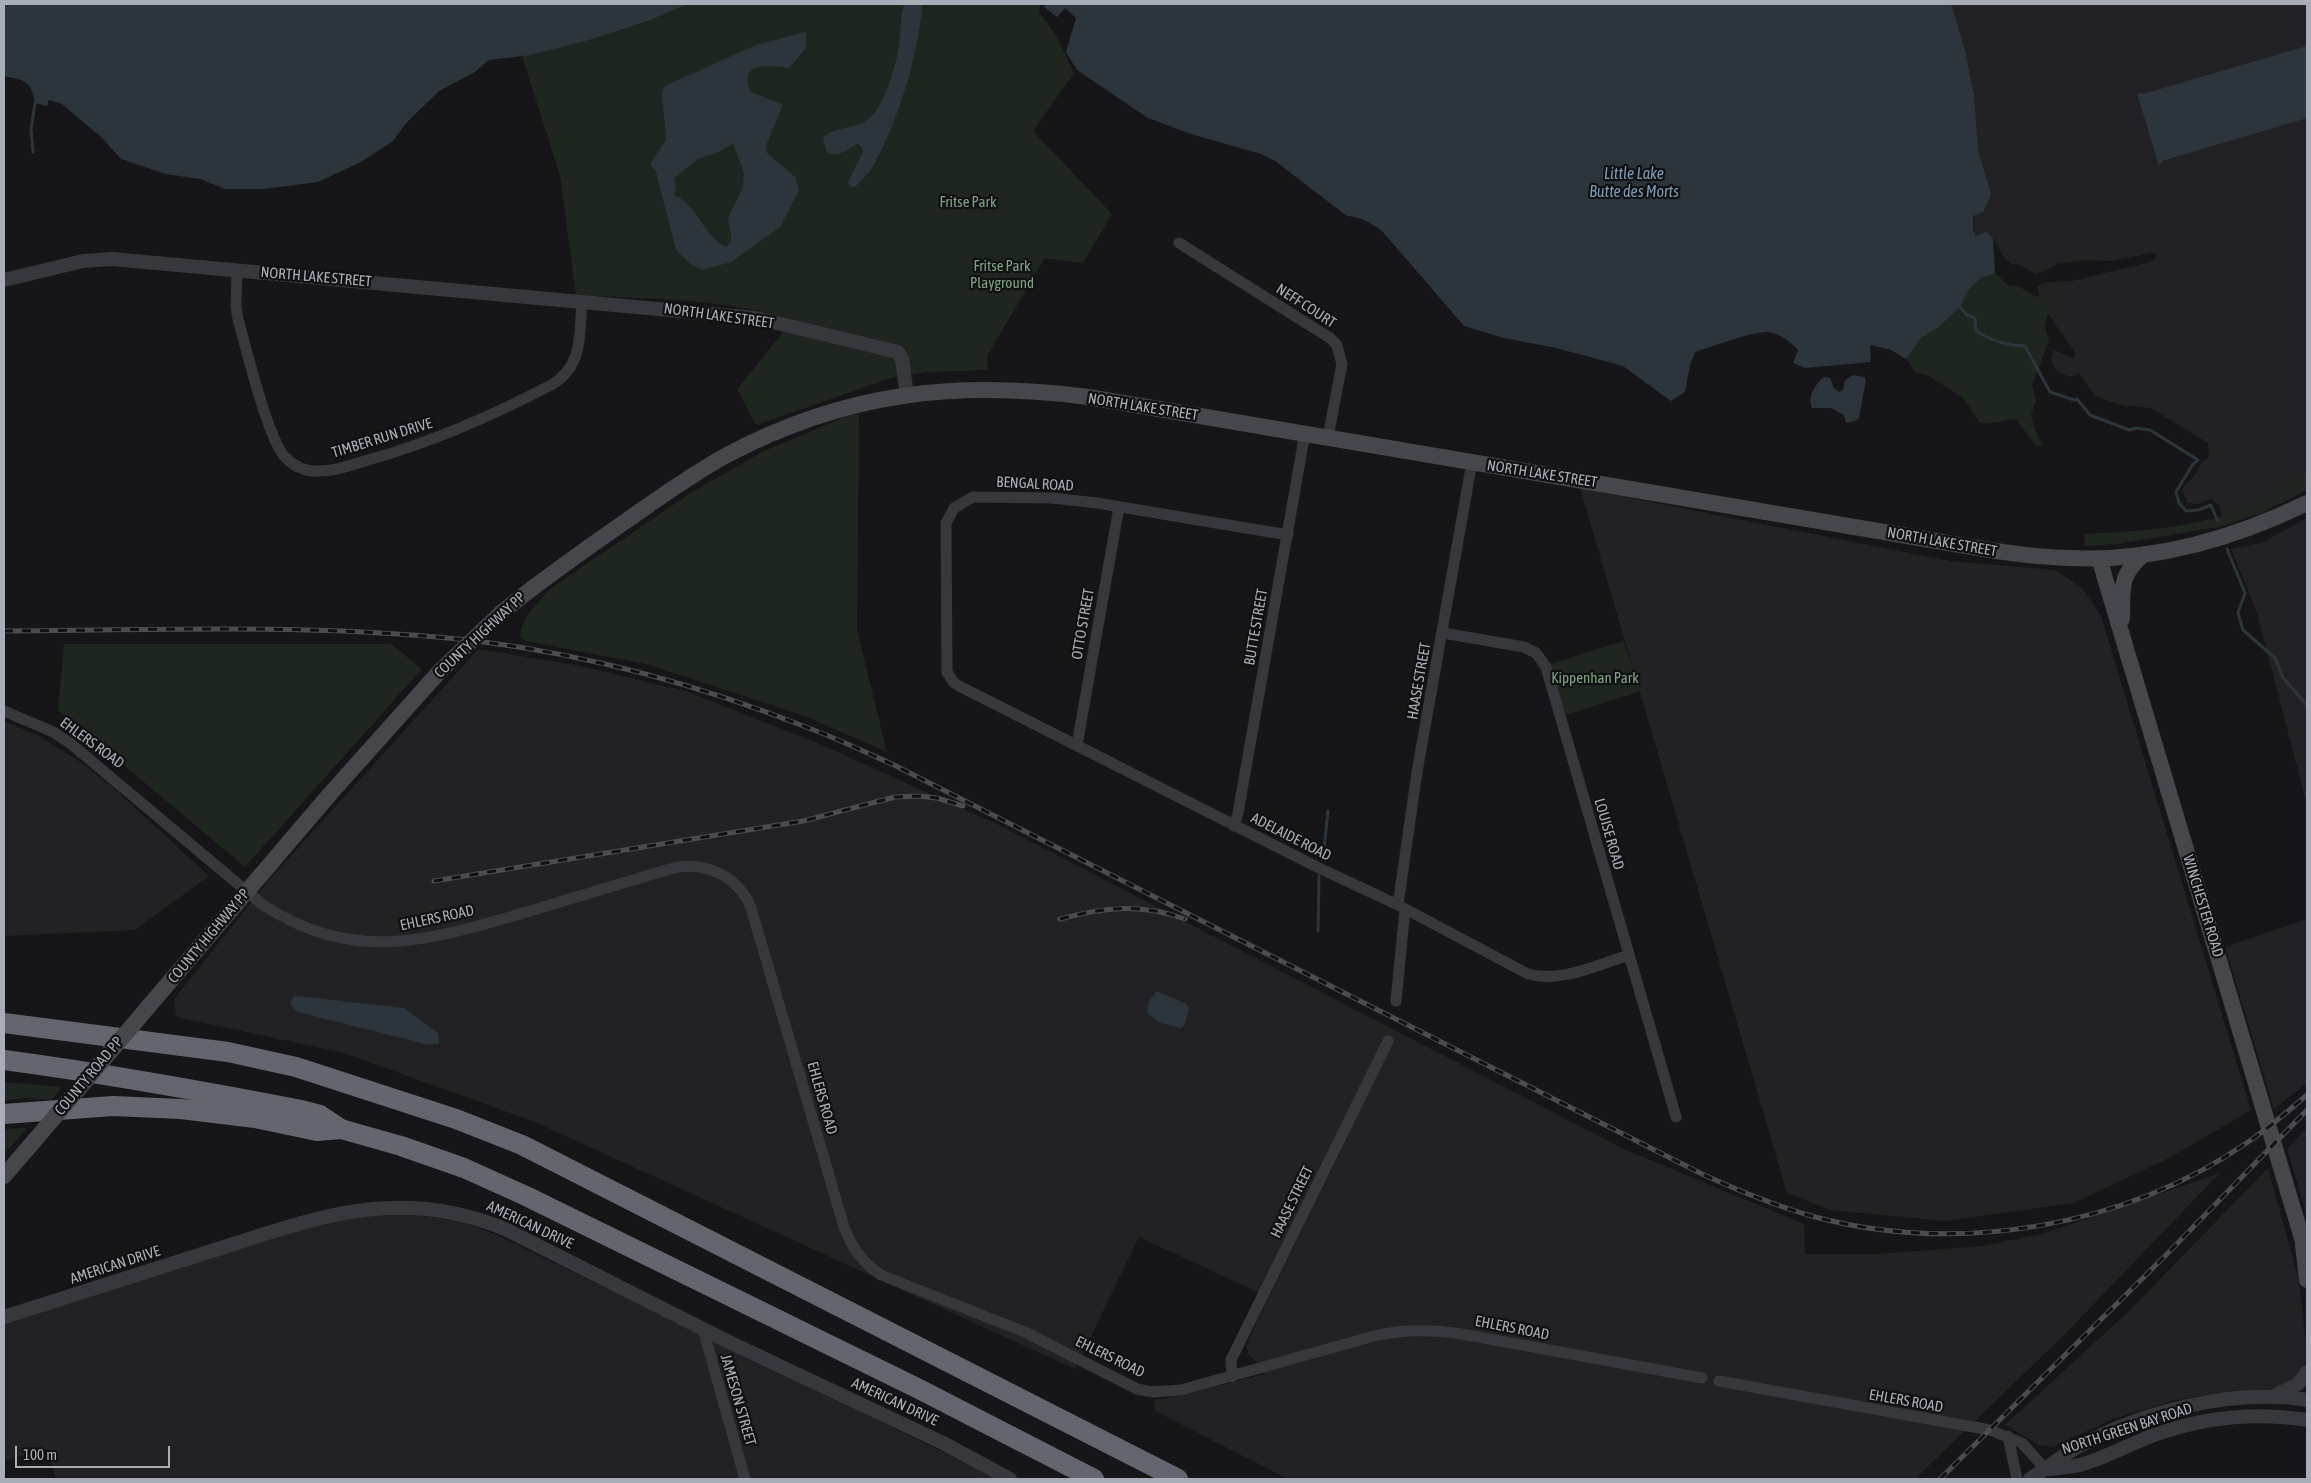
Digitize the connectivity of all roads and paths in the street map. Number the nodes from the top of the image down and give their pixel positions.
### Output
1 (1179, 243) dead end
2 (237, 270) junction
3 (4, 280) edge
4 (582, 301) junction
5 (907, 395) junction
6 (1305, 433) junction
7 (1328, 437) junction
8 (1472, 462) junction
9 (2307, 504) edge
10 (1119, 507) junction
11 (1288, 535) junction
12 (2144, 554) junction
13 (2099, 558) junction
14 (1443, 633) junction
15 (2122, 634) junction
16 (950, 677) joint
17 (4, 711) edge
18 (1077, 745) junction
19 (1234, 826) junction
20 (247, 890) junction
21 (1401, 907) junction
22 (1629, 955) junction
23 (1396, 1001) dead end
24 (149, 1006) joint
25 (4, 1010) edge
26 (4, 1023) edge
27 (96, 1036) junction
28 (1388, 1041) dead end
29 (4, 1060) edge
30 (4, 1114) edge
31 (1676, 1117) dead end
32 (341, 1129) junction
33 (4, 1176) edge
34 (2305, 1249) edge
35 (2307, 1280) edge
36 (4, 1317) edge
37 (703, 1329) junction
38 (2307, 1372) edge
39 (1232, 1376) junction
40 (1702, 1378) dead end
41 (1719, 1381) dead end
42 (2273, 1397) junction
43 (2307, 1400) edge
44 (2307, 1420) edge
45 (2008, 1436) junction
46 (2046, 1470) junction
47 (745, 1479) edge
48 (1010, 1479) edge
49 (1094, 1479) edge
50 (1178, 1479) edge
51 (2017, 1479) edge
52 (2030, 1479) edge

1 - 7 street, NEFF COURT
2 - 3 street, NORTH LAKE STREET
2 - 4 street, NORTH LAKE STREET
2 - 4 street, TIMBER RUN DRIVE
4 - 5 street, NORTH LAKE STREET
5 - 6 main road, NORTH LAKE STREET
5 - 20 main road, COUNTY HIGHWAY PP, bridge
6 - 7 main road, NORTH LAKE STREET
6 - 11 street, BUTTE STREET
7 - 8 main road, NORTH LAKE STREET
8 - 13 main road, NORTH LAKE STREET
8 - 14 street, HAASE STREET
9 - 12 main road, NORTH LAKE STREET
10 - 11 street, BENGAL ROAD
10 - 16 street, BENGAL ROAD
10 - 18 street, OTTO STREET
11 - 19 street, BUTTE STREET
12 - 13 main road, NORTH LAKE STREET
12 - 15 main road
13 - 15 main road, WINCHESTER ROAD
14 - 21 street, HAASE STREET
14 - 22 street, LOUISE ROAD
15 - 34 main road, WINCHESTER ROAD
16 - 18 street, ADELAIDE ROAD
17 - 20 street, EHLERS ROAD
18 - 19 street, ADELAIDE ROAD
19 - 21 street, ADELAIDE ROAD
20 - 24 main road, COUNTY HIGHWAY PP
20 - 39 street, EHLERS ROAD
21 - 22 street, ADELAIDE ROAD
21 - 23 street, HAASE STREET
22 - 31 street, LOUISE ROAD
24 - 33 main road, COUNTY ROAD PP, bridge
25 - 27 highway
26 - 27 highway
27 - 50 highway
28 - 39 street, HAASE STREET
29 - 32 highway
30 - 32 highway
32 - 49 highway
34 - 35 main road, WINCHESTER ROAD
36 - 37 street, AMERICAN DRIVE
37 - 47 street, JAMESON STREET
37 - 48 street, AMERICAN DRIVE
38 - 42 street
39 - 40 street, EHLERS ROAD
41 - 45 street, EHLERS ROAD
42 - 43 street, NORTH GREEN BAY ROAD
42 - 46 street, NORTH GREEN BAY ROAD
44 - 46 street, NORTH GREEN BAY ROAD
45 - 46 street, EHLERS ROAD
45 - 51 street
46 - 52 street, NORTH GREEN BAY ROAD

